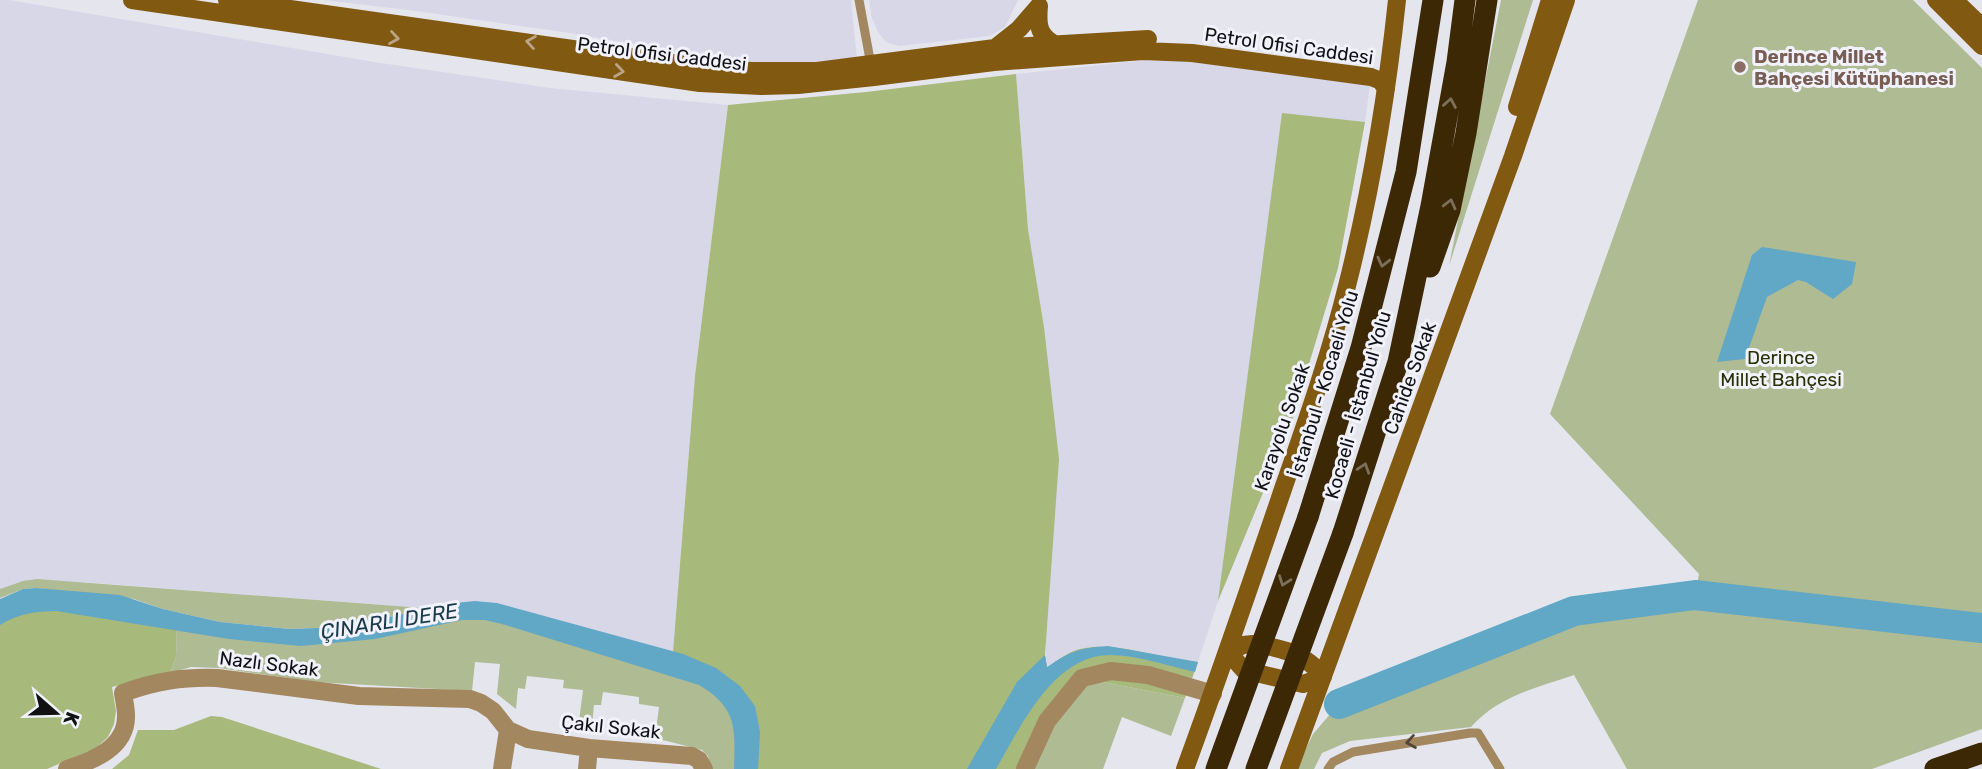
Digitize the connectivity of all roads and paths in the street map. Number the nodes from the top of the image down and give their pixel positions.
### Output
1 (132, 0) edge
2 (228, 0) edge
3 (859, 0) edge
4 (1397, 0) edge
5 (1433, 0) edge
6 (1465, 0) edge
7 (1487, 0) edge
8 (1550, 0) edge
9 (1566, 0) edge
10 (1936, 0) edge
11 (1954, 0) edge
12 (1040, 3) edge
13 (1394, 33) junction
14 (1981, 39) edge
15 (1053, 44) junction
16 (1020, 46) junction
17 (1086, 49) junction
18 (995, 55) junction
19 (1372, 66) junction
20 (873, 71) junction
21 (1386, 89) junction
22 (1398, 362) junction
23 (1237, 627) junction
24 (1253, 644) junction
25 (1228, 652) junction
26 (1244, 670) junction
27 (1221, 671) junction
28 (1311, 679) junction
29 (1213, 694) junction
30 (508, 730) junction
31 (589, 748) junction
32 (1982, 753) edge
33 (67, 769) edge
34 (502, 769) edge
35 (587, 769) edge
36 (704, 769) edge
37 (1024, 769) edge
38 (1185, 769) edge
39 (1216, 769) edge
40 (1256, 769) edge
41 (1279, 769) edge
42 (1289, 769) edge
43 (1328, 769) edge
44 (1500, 769) edge
45 (1935, 769) edge

1 -> 20 main road, Petrol Ofisi Caddesi
20 -> 2 main road, Petrol Ofisi Caddesi
3 - 20 lane
4 - 13 main road, Karayolu Sokak
5 -> 39 highway, İstanbul - Kocaeli Yolu, bridge
22 -> 6 highway, Kocaeli - İstanbul Yolu
22 -> 7 highway
8 - 28 main road, Cahide Sokak
9 - 28 main road, Cahide Sokak
10 - 14 main road
11 - 14 main road
12 - 15 main road
12 - 16 main road
12 - 17 main road
12 - 18 main road
13 - 19 main road
13 - 21 main road, Karayolu Sokak
15 - 16 main road
15 - 17 main road
16 - 18 main road
17 - 18 main road, Petrol Ofisi Caddesi
17 - 19 main road, Petrol Ofisi Caddesi
17 - 21 main road, Petrol Ofisi Caddesi
18 - 20 main road, Petrol Ofisi Caddesi
19 - 21 main road, Petrol Ofisi Caddesi
21 - 23 main road, Karayolu Sokak
40 -> 22 highway, Kocaeli - İstanbul Yolu, bridge
23 - 24 main road
23 - 25 main road, Karayolu Sokak
24 - 25 main road
24 - 28 main road
25 - 26 main road
25 - 27 main road, Karayolu Sokak
26 - 27 main road
26 - 28 main road
27 - 29 main road, Karayolu Sokak
28 - 41 main road, Cahide Sokak
28 - 42 main road, Cahide Sokak
29 - 37 street
29 - 38 main road, Karayolu Sokak
30 - 31 street, Çakıl Sokak
30 - 33 street, Nazlı Sokak
30 - 34 street
31 - 35 street
31 - 36 street, Çakıl Sokak
32 - 45 highway
44 -> 43 lane

